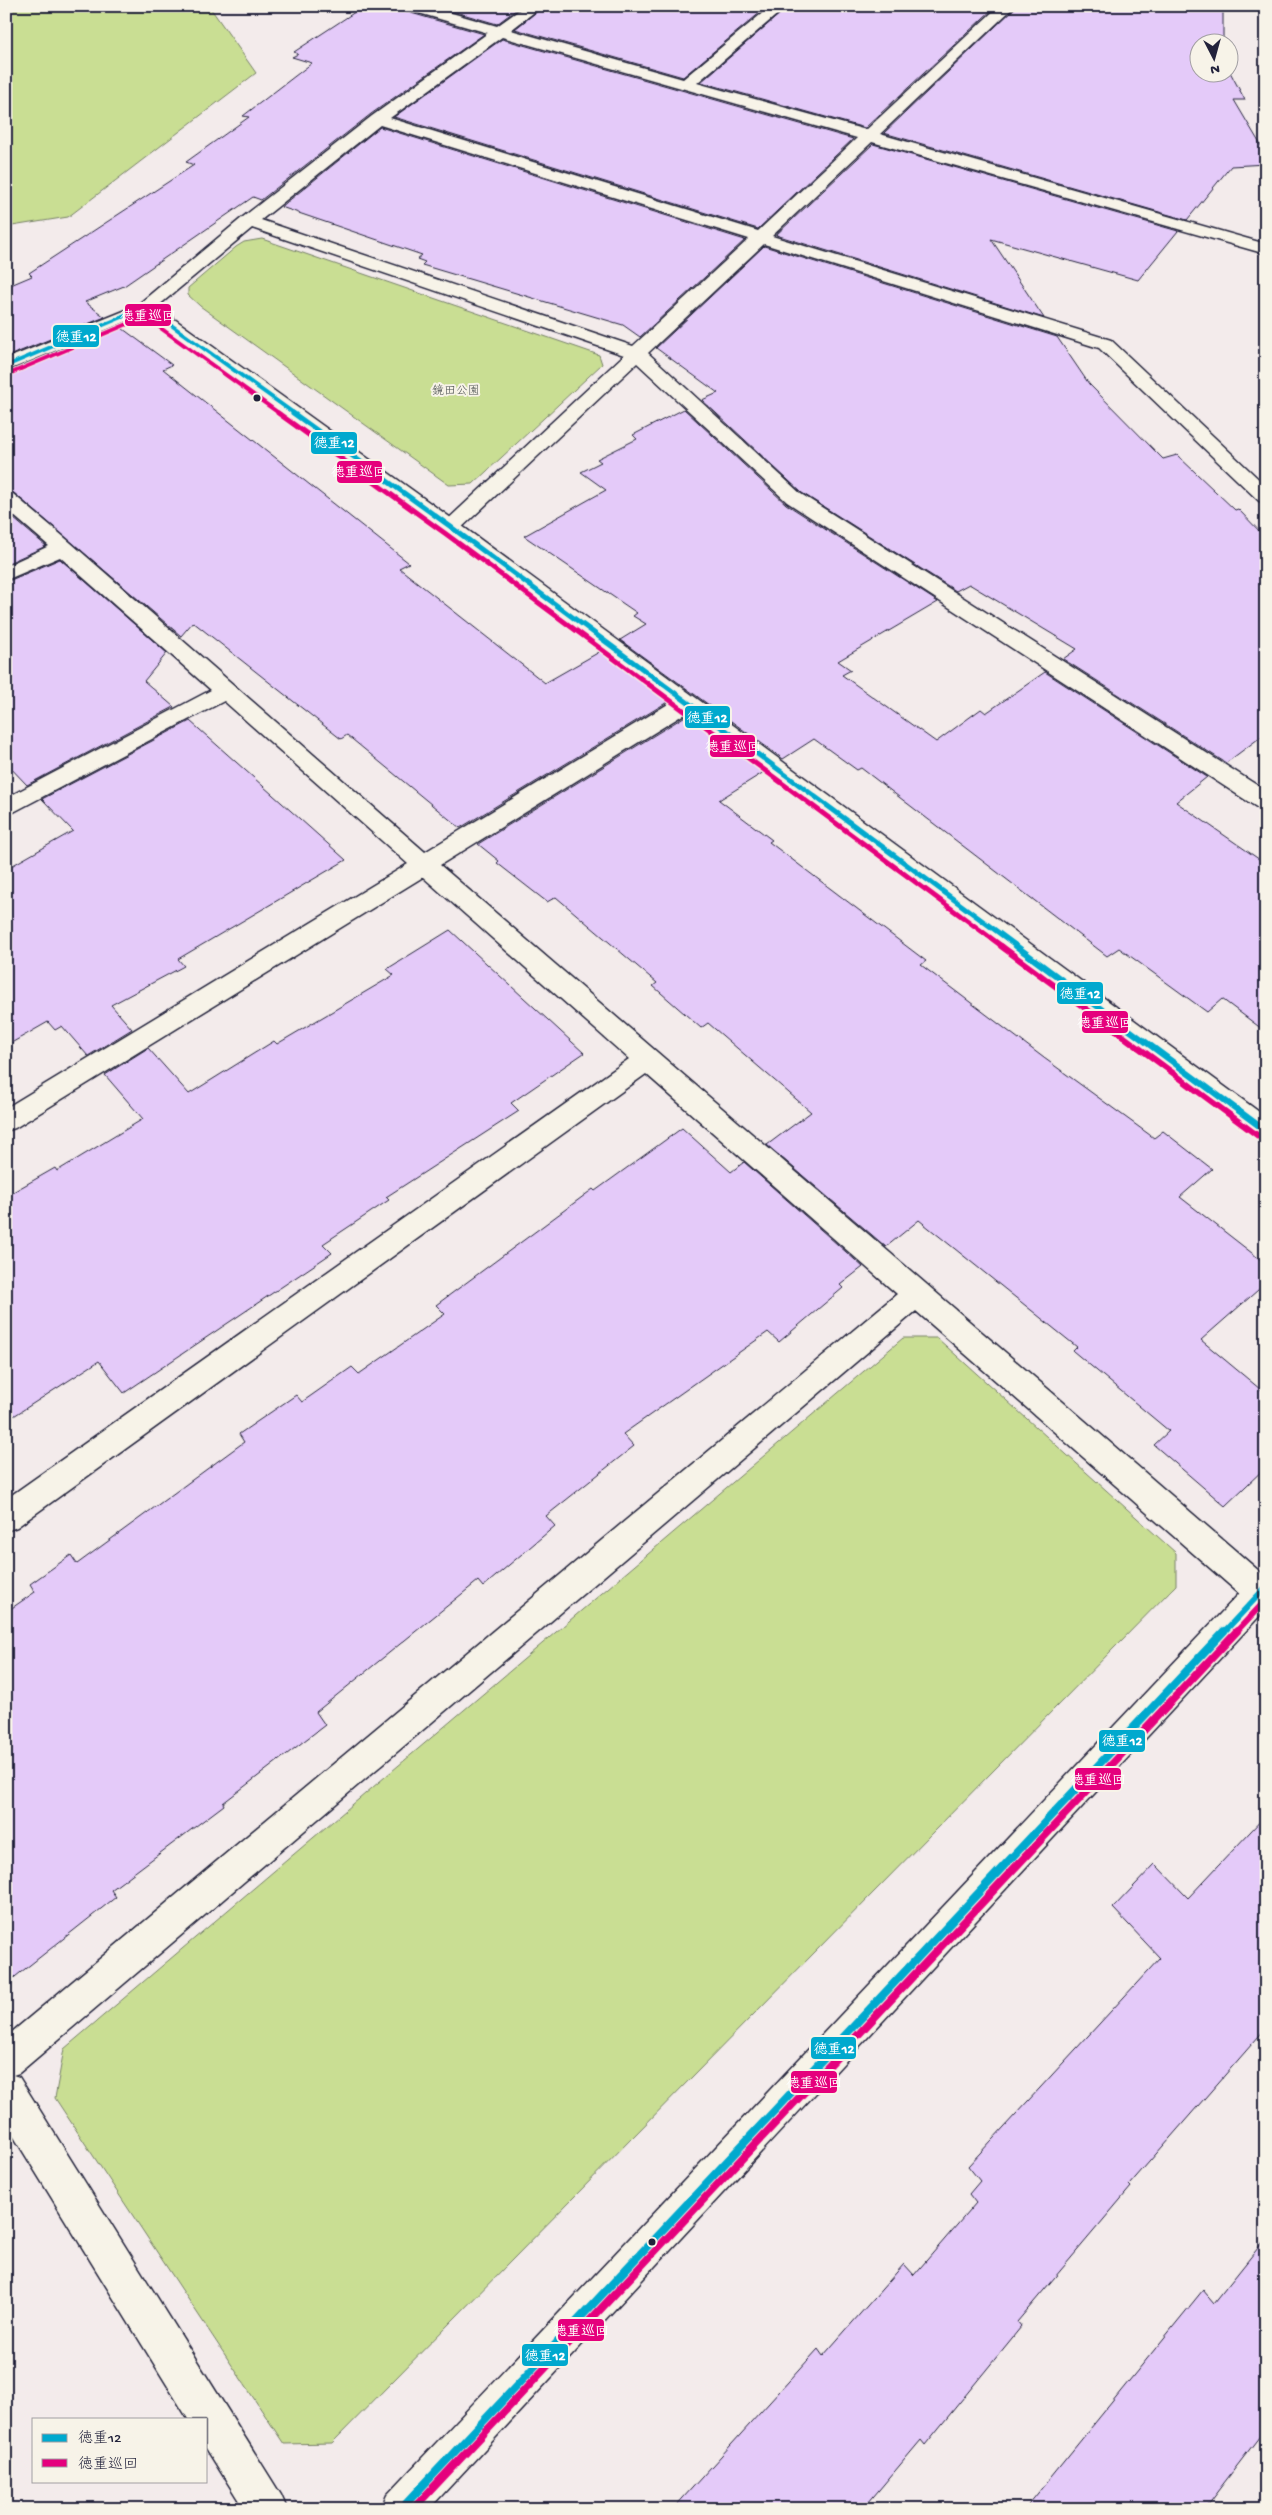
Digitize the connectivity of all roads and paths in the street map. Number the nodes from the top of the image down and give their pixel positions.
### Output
1 (410, 6) edge
2 (535, 6) edge
3 (780, 6) edge
4 (1008, 6) edge
5 (500, 32) junction
6 (686, 84) junction
7 (378, 119) junction
8 (870, 137) junction
9 (249, 220) junction
10 (759, 238) junction
11 (1266, 249) edge
12 (146, 307) junction
13 (638, 354) junction
14 (6, 366) edge
15 (1266, 496) edge
16 (6, 498) edge
17 (451, 527) junction
18 (64, 547) junction
19 (6, 574) edge
20 (226, 691) junction
21 (686, 703) junction
22 (1266, 802) edge
23 (6, 808) edge
24 (426, 865) junction
25 (647, 1060) junction
26 (6, 1121) edge
27 (1266, 1131) edge
28 (918, 1293) junction
29 (6, 1517) edge
30 (1263, 1590) edge
31 (6, 2060) edge
32 (6, 2090) edge
33 (267, 2509) edge
34 (401, 2509) edge

1 - 5 street
2 - 5 street
3 - 6 street
4 - 8 street
5 - 6 street
5 - 7 street
6 - 8 street
7 - 9 street
7 - 10 street
8 - 10 street
8 - 11 street
9 - 12 street
9 - 13 street
10 - 13 street
10 - 15 street
12 - 14 street
12 - 17 street
13 - 17 street
13 - 22 street
16 - 18 street
17 - 21 street
18 - 19 street
18 - 20 street
20 - 23 street
20 - 24 street
21 - 24 street
21 - 27 street
24 - 25 street
24 - 26 street
25 - 28 street
25 - 29 street
28 - 30 street
28 - 31 street
30 - 34 street
32 - 33 street

